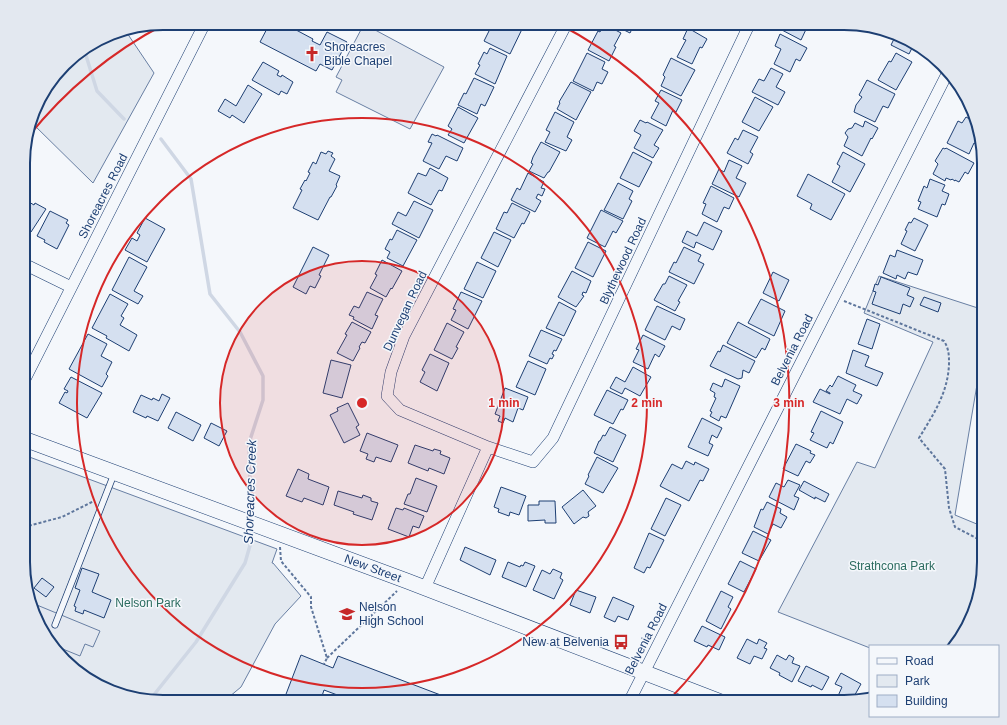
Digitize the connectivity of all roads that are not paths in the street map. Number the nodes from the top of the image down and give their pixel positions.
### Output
1 (201, 30) edge
2 (563, 30) edge
3 (747, 30) edge
4 (945, 77) edge
5 (30, 267) edge
6 (72, 287) junction
7 (30, 369) edge
8 (30, 441) edge
9 (488, 447) junction
10 (115, 473) junction
11 (425, 588) junction
12 (55, 625) dead end
13 (643, 673) junction
14 (632, 695) edge
15 (702, 695) edge

1 - 6 street, Shoreacres Road
2 - 9 street, Dunvegan Road
3 - 9 street, Blythewood Road
4 - 13 street, Belvenia Road
5 - 6 street
6 - 7 street, Shoreacres Road
8 - 10 main road, New Street
9 - 11 street
10 - 11 main road, New Street
10 - 12 lane
11 - 13 main road, New Street
13 - 14 street, Belvenia Road
13 - 15 main road, New Street

